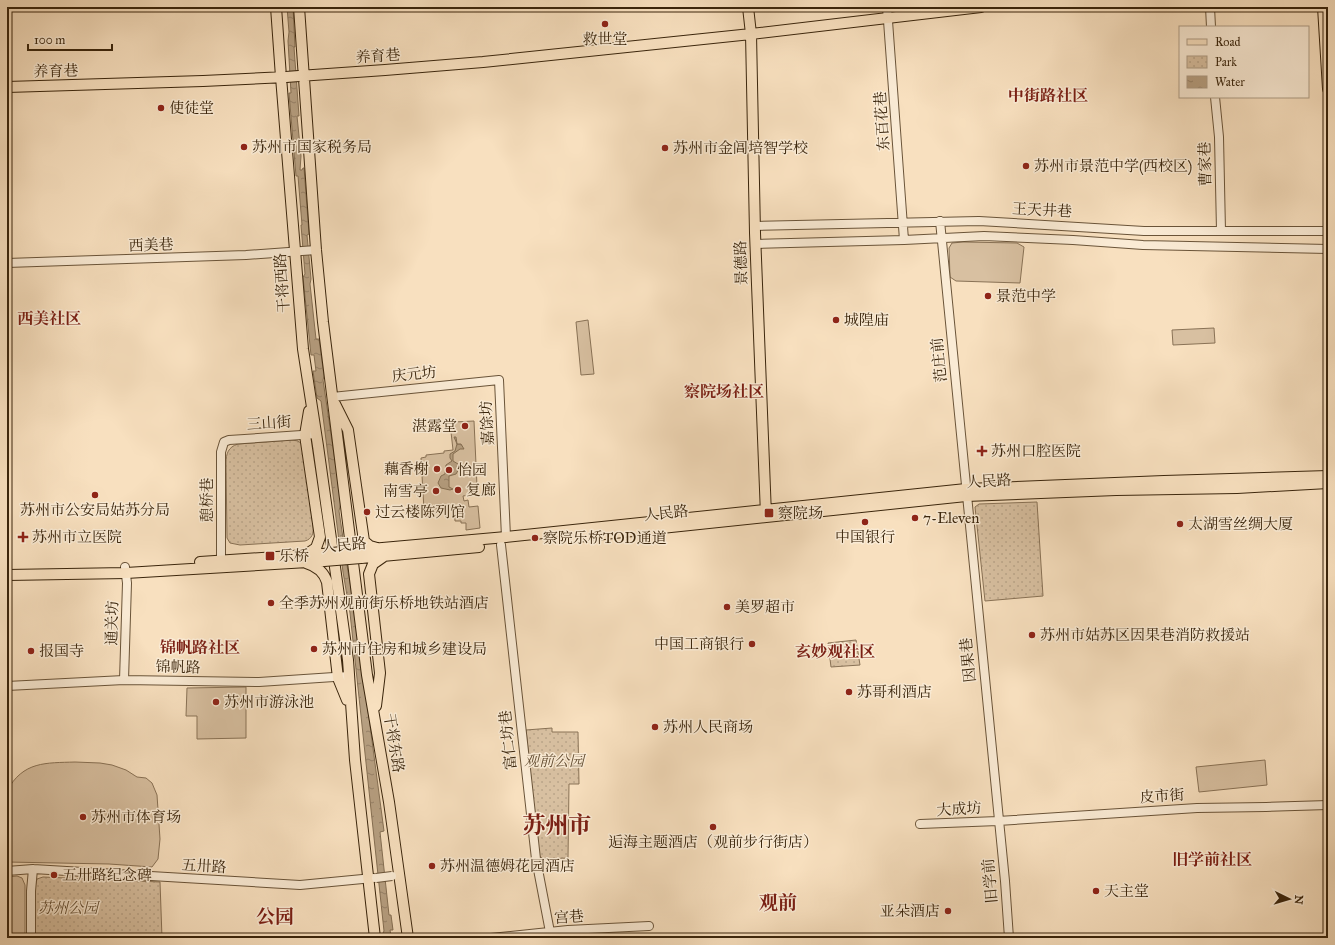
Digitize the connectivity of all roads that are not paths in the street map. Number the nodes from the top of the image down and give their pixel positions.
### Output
1 (276, 7) edge
2 (299, 7) edge
3 (748, 7) edge
4 (887, 7) edge
5 (981, 7) edge
6 (1210, 7) edge
7 (1323, 7) edge
8 (888, 19) junction
9 (1211, 26) edge
10 (751, 34) junction
11 (302, 76) junction
12 (283, 77) junction
13 (7, 87) edge
14 (1328, 89) edge
15 (1215, 98) edge
16 (940, 221) junction
17 (903, 222) junction
18 (755, 226) junction
19 (1221, 231) junction
20 (1328, 231) edge
21 (941, 238) junction
22 (904, 240) junction
23 (755, 244) junction
24 (1328, 249) edge
25 (314, 250) junction
26 (298, 251) junction
27 (7, 263) edge
28 (499, 380) joint
29 (332, 397) junction
30 (310, 403) junction
31 (348, 430) junction
32 (336, 432) junction
33 (316, 434) junction
34 (305, 435) junction
35 (225, 441) joint
36 (1328, 476) edge
37 (1328, 483) edge
38 (966, 493) junction
39 (766, 514) junction
40 (503, 541) junction
41 (382, 552) junction
42 (358, 554) junction
43 (327, 557) junction
44 (304, 559) junction
45 (221, 560) junction
46 (7, 568) edge
47 (125, 570) junction
48 (7, 575) edge
49 (349, 676) junction
50 (338, 678) junction
51 (124, 680) junction
52 (7, 686) edge
53 (351, 711) junction
54 (375, 716) junction
55 (1328, 805) edge
56 (998, 821) junction
57 (920, 824) dead end
58 (32, 870) junction
59 (7, 871) edge
60 (396, 875) junction
61 (373, 878) junction
62 (649, 926) dead end
63 (550, 932) junction
64 (31, 938) edge
65 (375, 938) edge
66 (408, 938) edge
67 (491, 938) edge
68 (1009, 938) edge

1 - 12 main road, 干将西路
2 - 11 main road
3 - 10 main road, 景德路
4 - 8 street, 东百花巷
5 - 8 main road, 养育巷
6 - 9 street
7 - 14 main road
8 - 10 main road, 养育巷
8 - 17 street, 东百花巷
10 - 11 main road, 养育巷
10 - 18 main road, 景德路
11 - 12 main road, 养育巷, bridge
11 - 25 main road
12 - 13 main road, 养育巷
12 - 26 main road, 干将西路
15 - 19 street, 曹家巷
16 - 17 street, 王天井巷
16 - 19 street, 王天井巷
16 - 21 street, 范庄前
17 - 18 street, 王天井巷
17 - 22 street, 东百花巷
18 - 23 main road, 景德路
19 - 20 street, 王天井巷
21 - 22 street, 王天井巷
21 - 24 street, 王天井巷
21 - 38 street, 范庄前
22 - 23 street, 王天井巷
23 - 39 main road, 景德路
25 - 26 street, 西美巷
25 - 29 main road
26 - 27 street, 西美巷
26 - 30 main road, 干将西路
28 - 29 street, 庆元坊
28 - 40 street, 嘉馀坊
29 - 31 main road
29 - 32 main road
30 - 33 main road, 干将西路
30 - 34 main road
31 - 32 main road
31 - 41 main road
32 - 42 main road
33 - 34 street, 三山街
33 - 43 main road, 干将西路
34 - 35 street, 三山街
34 - 44 main road
35 - 45 street, 憩桥巷
36 - 38 main road, 人民路
37 - 38 main road, 人民路
38 - 39 main road, 人民路
38 - 56 street, 因果巷
39 - 40 main road, 人民路
40 - 41 main road, 人民路
40 - 63 street, 富仁坊巷
41 - 42 main road, 人民路
41 - 54 main road
42 - 43 main road, 人民路, bridge
42 - 54 main road, 干将东路
43 - 44 main road, 人民路
43 - 49 main road
44 - 45 main road, 人民路
44 - 47 main road, 人民路
44 - 50 main road
45 - 47 main road, 人民路
46 - 47 main road, 人民路
47 - 48 main road, 人民路
47 - 51 street, 通关坊
49 - 50 street, 锦帆路
49 - 53 main road
50 - 51 street, 锦帆路
50 - 53 main road
51 - 52 street, 锦帆路
53 - 61 main road
54 - 60 main road, 干将东路
55 - 56 street, 皮市街
56 - 57 street, 大成坊
56 - 68 street, 旧学前
58 - 59 street, 五卅路
58 - 61 street, 五卅路
58 - 64 street
60 - 61 street, 五卅路, bridge
60 - 66 main road, 干将东路
61 - 65 main road
62 - 63 street, 宫巷
63 - 67 street, 宫巷

